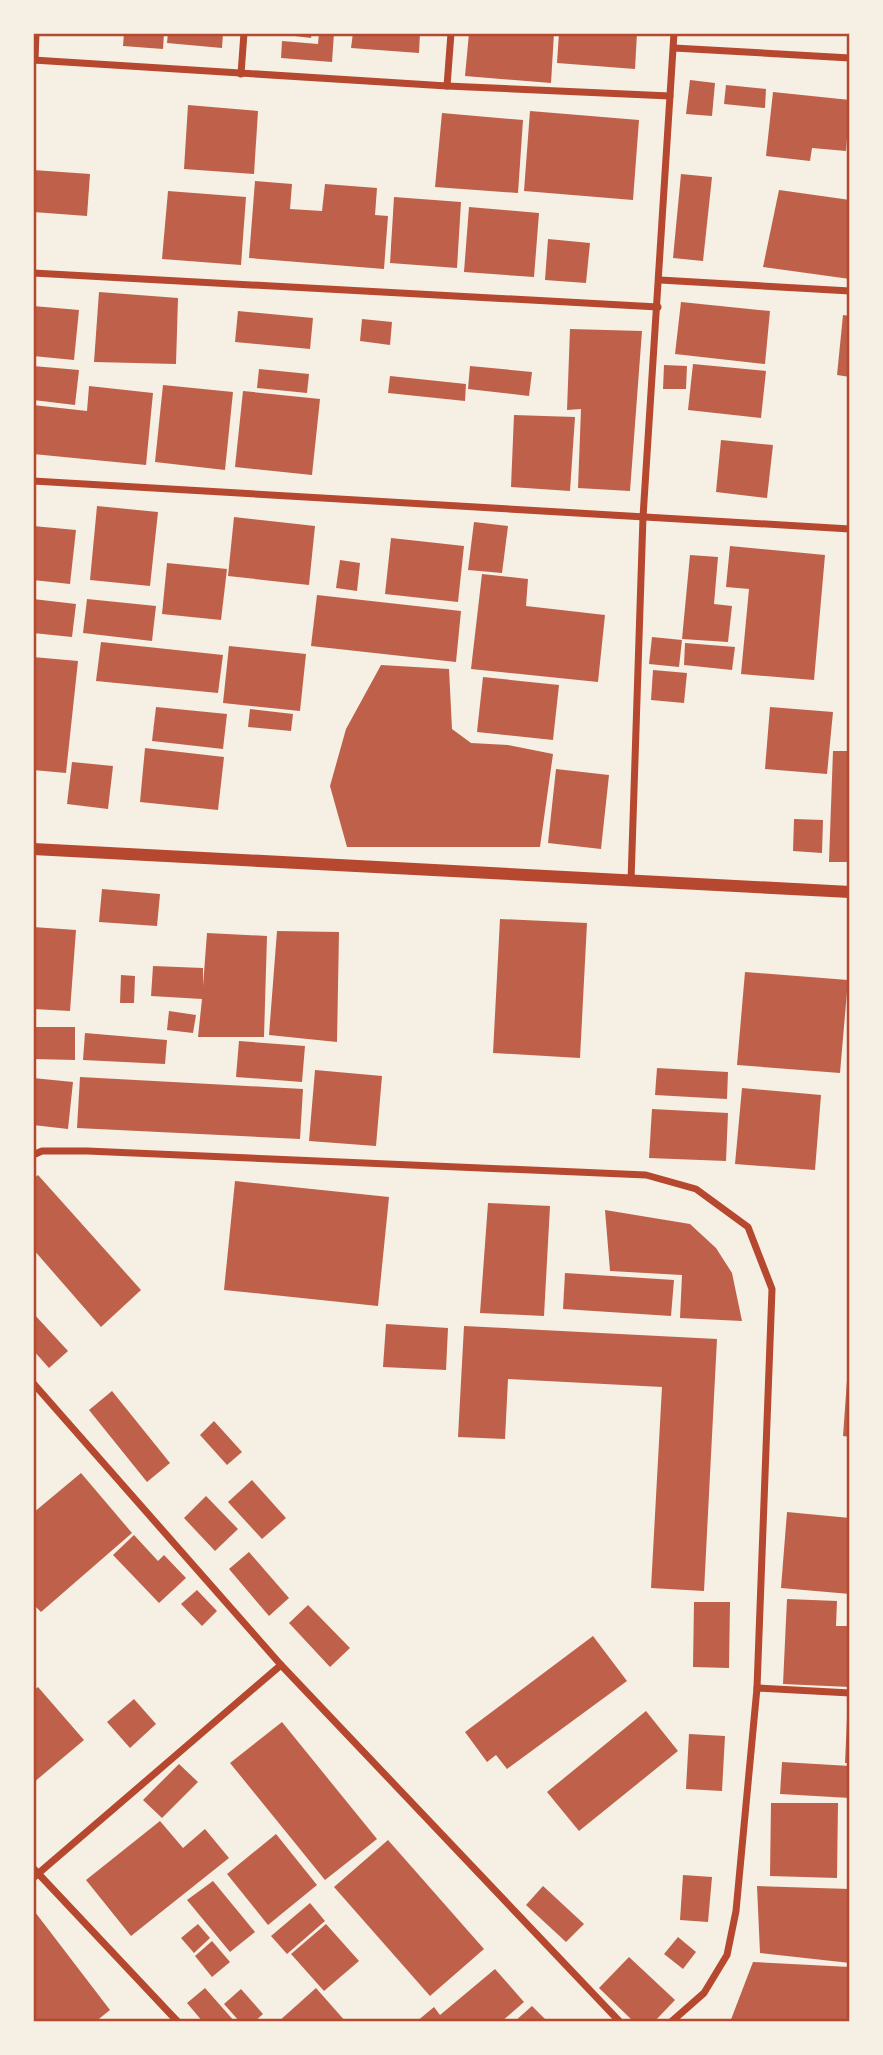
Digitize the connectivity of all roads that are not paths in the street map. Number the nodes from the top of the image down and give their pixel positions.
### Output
1 (36, 33) edge
2 (244, 33) edge
3 (451, 33) edge
4 (674, 33) edge
5 (674, 48) junction
6 (850, 58) edge
7 (34, 60) edge
8 (241, 74) junction
9 (447, 86) junction
10 (670, 96) junction
11 (33, 273) edge
12 (660, 280) junction
13 (850, 291) edge
14 (658, 307) junction
15 (33, 481) edge
16 (643, 517) junction
17 (850, 529) edge
18 (33, 849) edge
19 (631, 882) junction
20 (850, 892) edge
21 (33, 1155) edge
22 (33, 1383) edge
23 (281, 1665) junction
24 (757, 1688) junction
25 (850, 1693) edge
26 (35, 1873) edge
27 (178, 2022) edge
28 (620, 2022) edge
29 (671, 2022) edge

1 - 7 street
2 - 8 street
3 - 9 street
4 - 5 street
5 - 6 street
5 - 10 street
7 - 8 street
8 - 9 street
9 - 10 street
10 - 12 street
11 - 14 street
12 - 13 street
12 - 14 street
14 - 16 street
15 - 16 street
16 - 17 street
16 - 19 street
18 - 19 street
19 - 20 street
21 - 24 street
22 - 23 street
23 - 26 street
23 - 28 street
24 - 25 street
24 - 29 street
26 - 27 street

